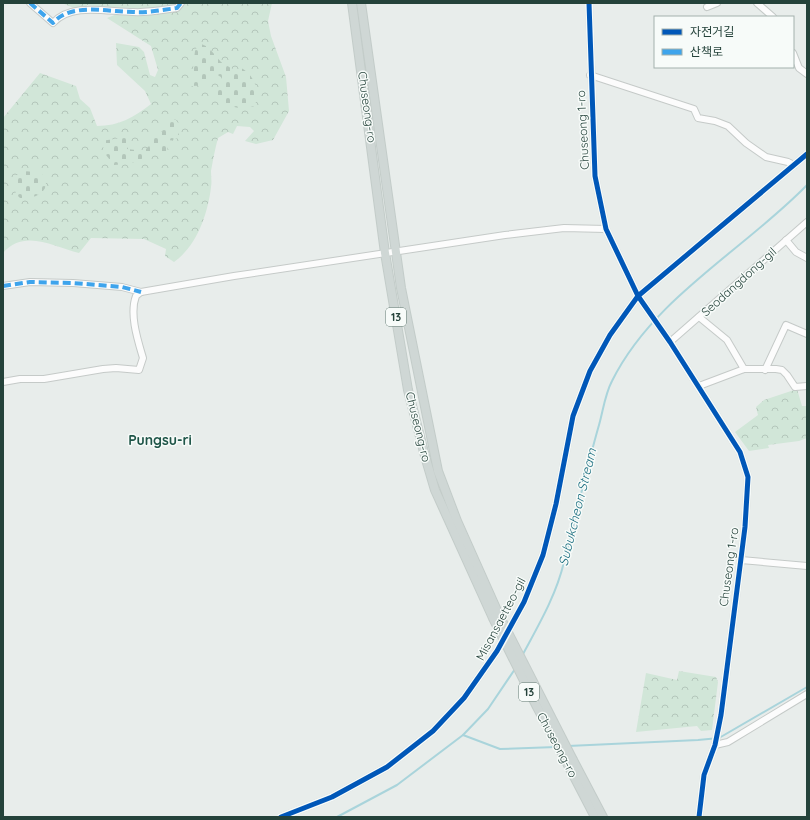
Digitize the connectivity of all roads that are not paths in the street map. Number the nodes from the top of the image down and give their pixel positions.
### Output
1 (30, 3) edge
2 (181, 3) edge
3 (352, 3) edge
4 (361, 3) edge
5 (589, 3) edge
6 (717, 3) edge
7 (757, 3) edge
8 (707, 7) dead end
9 (772, 16) edge
10 (794, 56) edge
11 (807, 74) edge
12 (590, 75) junction
13 (807, 154) edge
14 (794, 166) junction
15 (807, 222) edge
16 (606, 229) junction
17 (786, 240) junction
18 (396, 251) junction
19 (385, 253) junction
20 (807, 258) edge
21 (3, 286) edge
22 (141, 292) junction
23 (639, 297) junction
24 (699, 317) junction
25 (807, 334) edge
26 (669, 340) junction
27 (744, 369) junction
28 (765, 370) junction
29 (3, 382) edge
30 (699, 386) junction
31 (807, 386) edge
32 (741, 560) junction
33 (807, 566) edge
34 (496, 617) junction
35 (807, 694) edge
36 (716, 743) junction
37 (570, 762) junction
38 (281, 817) edge
39 (595, 817) edge
40 (602, 817) edge
41 (699, 817) edge

1 - 2 street
3 - 19 main road, Chuseong-ro / 13
4 - 18 main road, Chuseong-ro / 13
5 - 12 street, Chuseong 1-ro
6 - 8 street
7 - 9 street
10 - 11 street
12 - 14 street
12 - 16 street, Chuseong 1-ro
13 - 14 street
14 - 23 street
15 - 17 street, Seodangdong-gil
16 - 18 street
16 - 23 street, Chuseong 1-ro
17 - 20 street
17 - 24 street, Seodangdong-gil
18 - 19 street
18 - 34 main road, Chuseong-ro / 13
19 - 22 street
19 - 34 main road, Chuseong-ro / 13
21 - 22 street
22 - 29 street
23 - 26 street, Chuseong 1-ro
23 - 38 street, Misansaetteo-gil
24 - 26 street, Seodangdong-gil
24 - 27 street
25 - 28 street
26 - 30 street, Chuseong 1-ro
27 - 28 street
27 - 30 street
28 - 31 street
30 - 32 street, Chuseong 1-ro
32 - 33 street
32 - 36 street, Chuseong 1-ro
34 - 37 main road, Chuseong-ro / 13, bridge
35 - 36 street
36 - 41 street, Chuseong 1-ro
37 - 39 main road, Chuseong-ro / 13
37 - 40 main road, Chuseong-ro / 13

